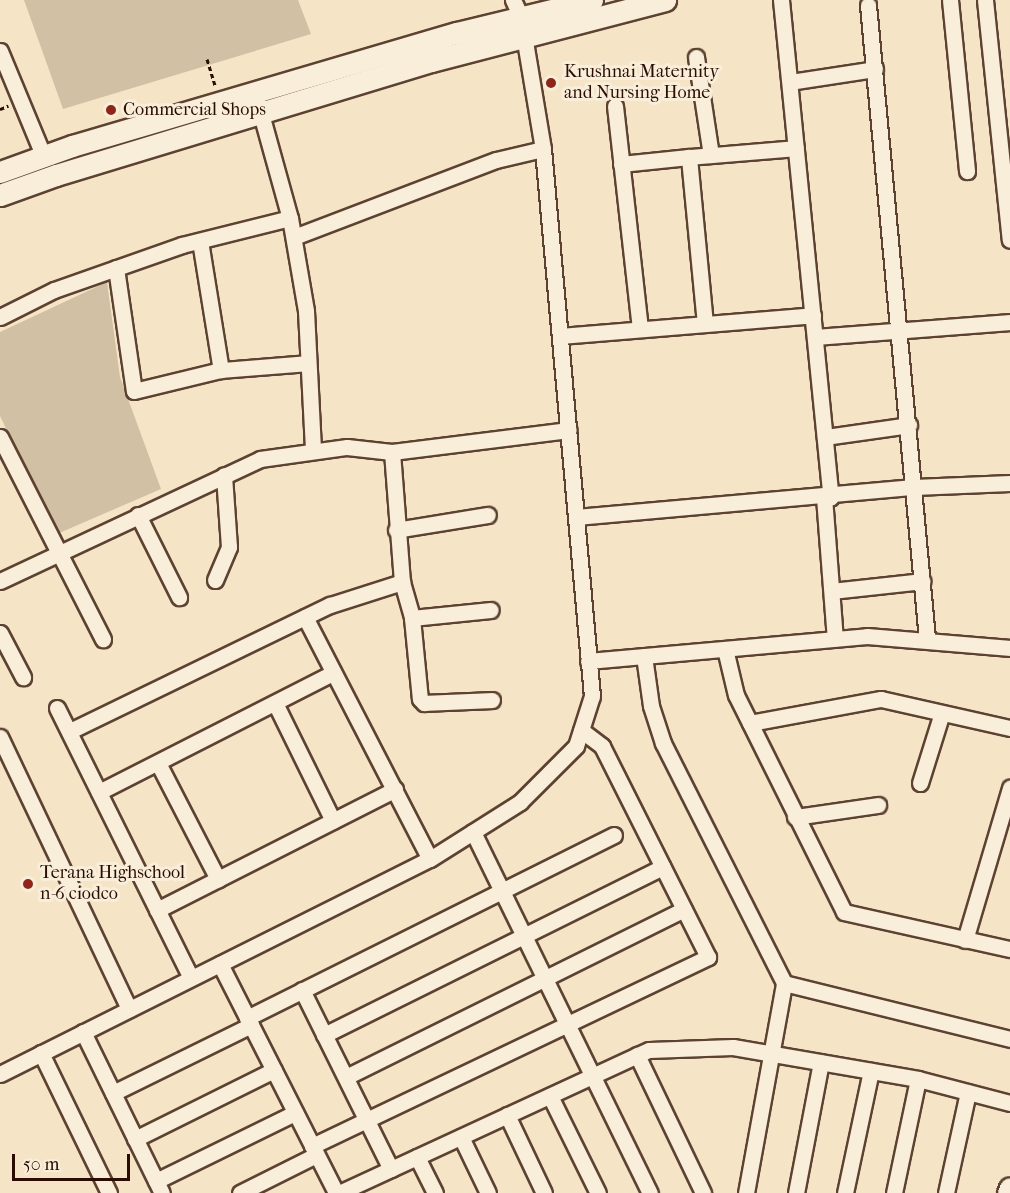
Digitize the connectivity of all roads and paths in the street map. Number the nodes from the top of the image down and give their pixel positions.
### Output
1 (592, 0) edge
2 (665, 0) edge
3 (781, 0) edge
4 (950, 0) edge
5 (985, 0) edge
6 (868, 5) dead end
7 (520, 18) edge
8 (0, 51) edge
9 (696, 57) dead end
10 (207, 59) dead end
11 (875, 69) junction
12 (790, 82) junction
13 (255, 92) junction
14 (219, 102) junction
15 (615, 105) dead end
16 (261, 112) junction
17 (796, 148) junction
18 (543, 149) junction
19 (711, 155) junction
20 (43, 156) junction
21 (689, 157) junction
22 (621, 164) junction
23 (968, 171) dead end
24 (0, 172) edge
25 (0, 195) edge
26 (290, 218) junction
27 (294, 237) junction
28 (1010, 240) edge
29 (200, 241) junction
30 (116, 268) junction
31 (813, 315) junction
32 (0, 317) edge
33 (1010, 322) edge
34 (705, 324) junction
35 (640, 329) junction
36 (900, 332) junction
37 (560, 336) junction
38 (815, 337) junction
39 (308, 363) junction
40 (221, 370) junction
41 (909, 425) junction
42 (569, 430) junction
43 (0, 437) edge
44 (825, 437) junction
45 (313, 451) junction
46 (392, 452) junction
47 (224, 475) junction
48 (1010, 483) edge
49 (914, 487) junction
50 (828, 497) junction
51 (138, 515) junction
52 (488, 515) dead end
53 (576, 517) junction
54 (396, 530) junction
55 (57, 554) junction
56 (215, 580) dead end
57 (0, 581) edge
58 (922, 581) junction
59 (402, 582) junction
60 (832, 591) junction
61 (179, 597) dead end
62 (491, 610) dead end
63 (305, 617) junction
64 (412, 618) junction
65 (0, 633) edge
66 (103, 639) dead end
67 (835, 639) junction
68 (927, 639) junction
69 (1010, 648) edge
70 (725, 649) junction
71 (644, 656) junction
72 (588, 661) junction
73 (333, 673) junction
74 (22, 677) dead end
75 (492, 700) dead end
76 (276, 705) junction
77 (57, 708) dead end
78 (942, 712) junction
79 (750, 723) junction
80 (1010, 728) edge
81 (581, 730) junction
82 (70, 731) junction
83 (0, 737) edge
84 (158, 763) junction
85 (920, 783) dead end
86 (1010, 788) edge
87 (395, 789) junction
88 (99, 792) junction
89 (878, 805) dead end
90 (795, 818) junction
91 (333, 821) junction
92 (473, 832) junction
93 (614, 835) dead end
94 (430, 859) junction
95 (663, 867) junction
96 (218, 879) junction
97 (501, 890) junction
98 (684, 909) junction
99 (157, 910) junction
100 (523, 935) junction
101 (964, 940) junction
102 (1010, 949) edge
103 (220, 964) junction
104 (191, 978) junction
105 (545, 980) junction
106 (784, 983) junction
107 (302, 990) junction
108 (129, 1009) junction
109 (249, 1021) junction
110 (566, 1022) junction
111 (83, 1032) junction
112 (324, 1035) junction
113 (1010, 1039) edge
114 (41, 1053) junction
115 (774, 1054) junction
116 (637, 1055) junction
117 (821, 1062) junction
118 (274, 1070) junction
119 (871, 1071) junction
120 (0, 1074) edge
121 (592, 1076) junction
122 (346, 1077) junction
123 (918, 1079) junction
124 (968, 1092) junction
125 (113, 1093) junction
126 (550, 1096) junction
127 (1010, 1103) edge
128 (295, 1113) junction
129 (507, 1115) junction
130 (366, 1120) junction
131 (461, 1137) junction
132 (135, 1139) junction
133 (314, 1151) junction
134 (417, 1157) junction
135 (391, 1169) junction
136 (159, 1187) edge
137 (1010, 1188) edge
138 (109, 1193) edge
139 (240, 1193) edge
140 (338, 1193) edge
141 (435, 1193) edge
142 (488, 1193) edge
143 (544, 1193) edge
144 (598, 1193) edge
145 (650, 1193) edge
146 (703, 1193) edge
147 (746, 1193) edge
148 (796, 1193) edge
149 (845, 1193) edge
150 (894, 1193) edge
151 (946, 1193) edge
152 (1008, 1193) edge

1 - 7 street
2 - 7 street
3 - 12 street
4 - 23 street
5 - 28 street
6 - 11 street
7 - 13 street
7 - 16 street
7 - 18 street
8 - 20 street
9 - 19 street
10 - 14 path
11 - 12 street
11 - 36 street
12 - 17 street
13 - 14 street
13 - 16 street
14 - 20 street
15 - 22 street
16 - 25 street
16 - 26 street
17 - 19 street
17 - 31 street
18 - 27 street
18 - 37 street
19 - 21 street
20 - 24 street
21 - 22 street
21 - 34 street
22 - 35 street
26 - 27 street
26 - 29 street
27 - 39 street
29 - 30 street
29 - 40 street
30 - 32 street
30 - 40 street
31 - 34 street
31 - 38 street
33 - 36 street
34 - 35 street
35 - 37 street
36 - 38 street
36 - 41 street
37 - 42 street
38 - 44 street
39 - 40 street
39 - 45 street
41 - 44 street
41 - 49 street
42 - 46 street
42 - 53 street
43 - 55 street
44 - 50 street
45 - 46 street
45 - 47 street
46 - 54 street
47 - 51 street
47 - 56 street
48 - 49 street
49 - 50 street
49 - 58 street
50 - 53 street
50 - 60 street
51 - 55 street
51 - 61 street
52 - 54 street
53 - 72 street
54 - 59 street
55 - 57 street
55 - 66 street
58 - 60 street
58 - 68 street
59 - 63 street
59 - 64 street
60 - 67 street
62 - 64 street
63 - 73 street
63 - 82 street
64 - 75 street
65 - 74 street
67 - 68 street
67 - 70 street
68 - 69 street
70 - 71 street
70 - 79 street
71 - 72 street
71 - 106 street
72 - 81 street
73 - 76 street
73 - 87 street
76 - 84 street
76 - 91 street
77 - 82 street
78 - 79 street
78 - 80 street
78 - 85 street
79 - 90 street
81 - 92 street
81 - 95 street
82 - 88 street
83 - 108 street
84 - 88 street
84 - 96 street
86 - 101 street
87 - 91 street
87 - 94 street
88 - 99 street
89 - 90 street
90 - 101 street
91 - 96 street
92 - 94 street
92 - 97 street
93 - 97 street
94 - 103 street
95 - 98 street
95 - 100 street
96 - 99 street
97 - 100 street
97 - 107 street
98 - 105 street
98 - 110 street
99 - 104 street
100 - 105 street
100 - 112 street
101 - 102 street
103 - 104 street
103 - 109 street
104 - 108 street
105 - 110 street
105 - 122 street
106 - 113 street
106 - 115 street
107 - 109 street
107 - 112 street
108 - 111 street
109 - 118 street
109 - 125 street
110 - 121 street
110 - 130 street
111 - 114 street
111 - 125 street
112 - 122 street
114 - 120 street
114 - 138 street
115 - 116 street
115 - 117 street
115 - 147 street
116 - 121 street
116 - 146 street
117 - 119 street
117 - 148 street
118 - 128 street
118 - 132 street
119 - 123 street
119 - 149 street
121 - 126 street
121 - 145 street
122 - 130 street
123 - 124 street
123 - 150 street
124 - 127 street
124 - 151 street
125 - 132 street
126 - 129 street
126 - 144 street
128 - 133 street
128 - 136 street
129 - 131 street
129 - 143 street
130 - 133 street
130 - 135 street
131 - 134 street
131 - 142 street
132 - 136 street
133 - 139 street
133 - 140 street
134 - 135 street
134 - 141 street
135 - 140 street
137 - 152 street

